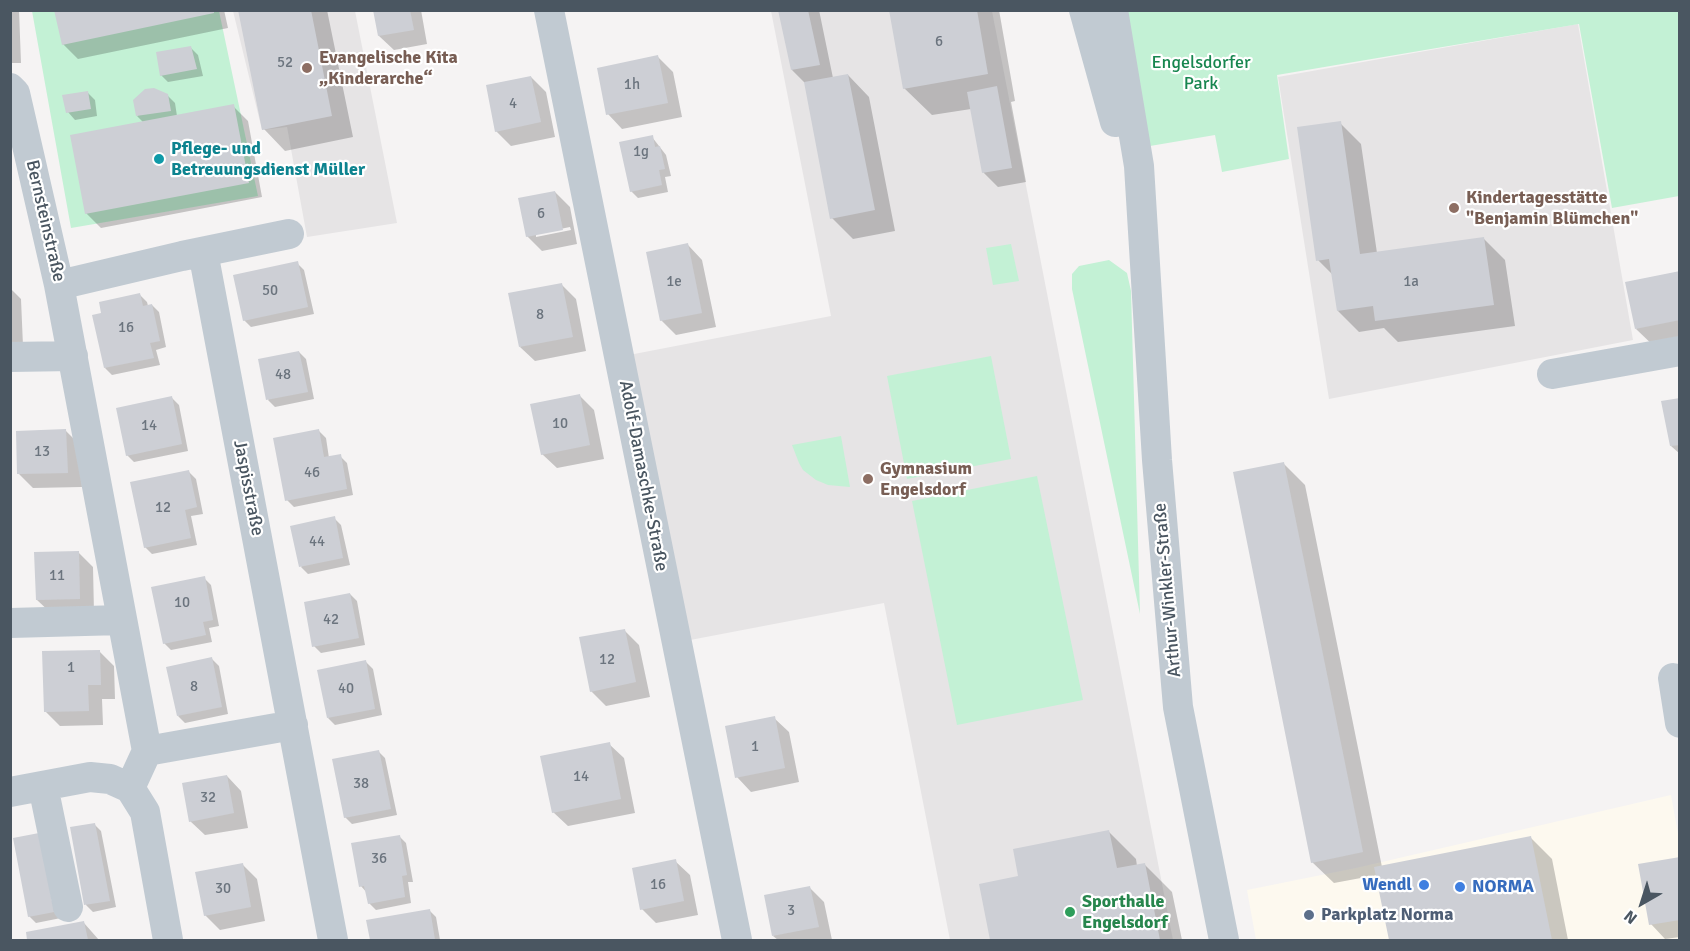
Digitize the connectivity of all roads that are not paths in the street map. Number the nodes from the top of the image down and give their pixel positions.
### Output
1 (549, 10) edge
2 (1084, 10) edge
3 (1113, 10) edge
4 (10, 88) edge
5 (288, 234) dead end
6 (1144, 235) junction
7 (203, 252) junction
8 (59, 285) junction
9 (1680, 351) edge
10 (73, 356) junction
11 (10, 357) edge
12 (1552, 374) dead end
13 (123, 620) junction
14 (10, 623) edge
15 (1673, 678) dead end
16 (1680, 723) edge
17 (293, 725) junction
18 (147, 751) junction
19 (43, 786) junction
20 (130, 788) junction
21 (10, 792) edge
22 (68, 907) dead end
23 (168, 940) edge
24 (333, 940) edge
25 (737, 940) edge
26 (1224, 940) edge

1 - 25 street, Adolf-Damaschke-Straße
2 - 6 street, Arthur-Winkler-Straße
3 - 6 street, Arthur-Winkler-Straße
4 - 8 street, Bernsteinstraße
5 - 7 street
6 - 26 street, Arthur-Winkler-Straße
7 - 8 street
7 - 17 street, Jaspisstraße
8 - 10 street, Bernsteinstraße
9 - 12 street
10 - 11 street
10 - 13 street, Bernsteinstraße
13 - 14 street
13 - 18 street, Bernsteinstraße
15 - 16 street
17 - 18 street
17 - 24 street, Jaspisstraße
18 - 20 street
19 - 20 street
19 - 21 street
19 - 22 street
20 - 23 street

